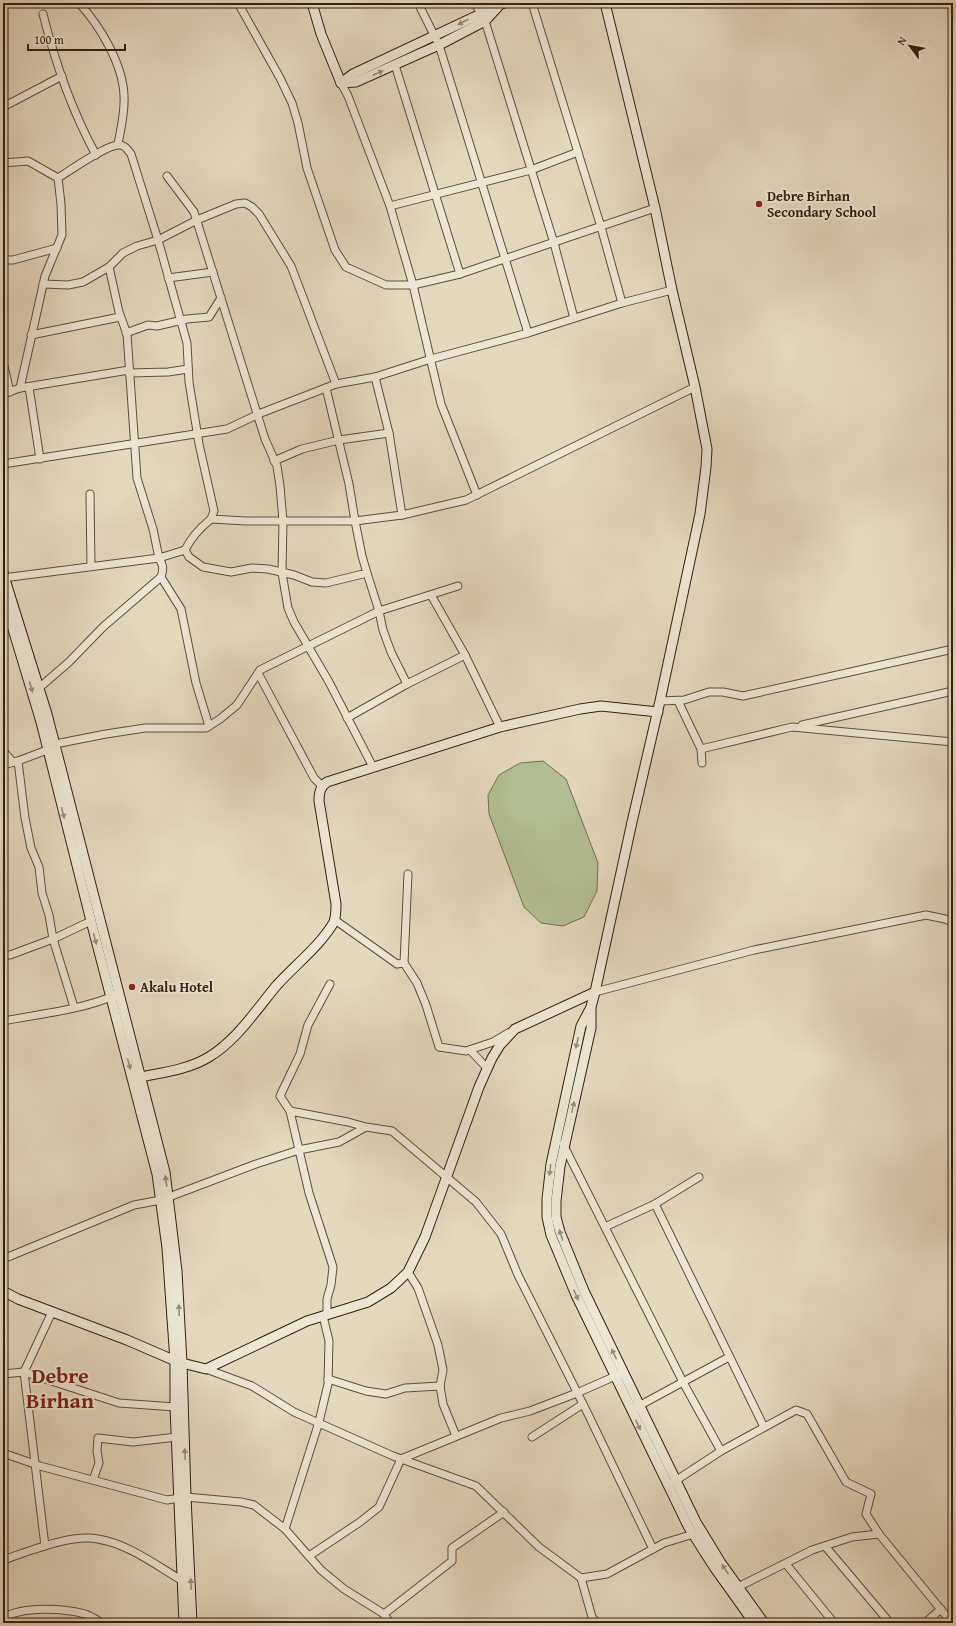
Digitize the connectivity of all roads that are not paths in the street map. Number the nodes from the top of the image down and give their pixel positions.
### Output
1 (79, 3) edge
2 (238, 3) edge
3 (312, 3) edge
4 (418, 3) edge
5 (474, 3) edge
6 (532, 3) edge
7 (605, 3) edge
8 (501, 4) edge
9 (43, 14) dead end
10 (483, 17) junction
11 (434, 36) junction
12 (439, 45) junction
13 (395, 65) junction
14 (62, 76) junction
15 (341, 83) junction
16 (3, 107) edge
17 (118, 144) junction
18 (578, 152) junction
19 (96, 155) junction
20 (3, 162) edge
21 (531, 170) junction
22 (167, 176) dead end
23 (58, 178) junction
24 (480, 182) junction
25 (434, 195) junction
26 (390, 206) junction
27 (655, 208) junction
28 (197, 220) junction
29 (601, 227) junction
30 (158, 240) junction
31 (554, 243) junction
32 (57, 248) junction
33 (505, 259) junction
34 (3, 260) edge
35 (109, 267) junction
36 (213, 272) junction
37 (460, 274) junction
38 (168, 278) junction
39 (43, 284) junction
40 (413, 285) junction
41 (672, 290) junction
42 (221, 298) junction
43 (622, 303) junction
44 (120, 317) junction
45 (574, 318) junction
46 (180, 320) junction
47 (126, 333) junction
48 (528, 333) junction
49 (31, 335) junction
50 (431, 359) junction
51 (3, 362) edge
52 (188, 369) junction
53 (129, 371) junction
54 (375, 377) junction
55 (336, 384) junction
56 (29, 387) junction
57 (20, 388) junction
58 (326, 388) junction
59 (695, 388) junction
60 (6, 393) edge
61 (257, 415) junction
62 (198, 433) junction
63 (390, 433) junction
64 (339, 440) junction
65 (134, 442) junction
66 (40, 459) junction
67 (274, 461) junction
68 (3, 464) edge
69 (90, 494) dead end
70 (477, 495) junction
71 (402, 515) junction
72 (211, 519) junction
73 (283, 520) junction
74 (355, 522) junction
75 (185, 550) junction
76 (159, 558) junction
77 (91, 566) junction
78 (282, 573) junction
79 (367, 573) junction
80 (3, 577) edge
81 (161, 577) junction
82 (458, 586) dead end
83 (431, 594) junction
84 (3, 596) edge
85 (379, 611) junction
86 (308, 646) junction
87 (953, 649) edge
88 (464, 655) junction
89 (258, 673) junction
90 (407, 684) junction
91 (39, 688) junction
92 (953, 691) edge
93 (660, 701) junction
94 (678, 701) junction
95 (658, 712) junction
96 (348, 718) junction
97 (210, 726) junction
98 (500, 727) junction
99 (792, 727) junction
100 (953, 742) edge
101 (51, 747) junction
102 (701, 749) junction
103 (3, 751) edge
104 (16, 762) junction
105 (702, 763) dead end
106 (3, 765) edge
107 (373, 767) junction
108 (322, 786) junction
109 (408, 874) dead end
110 (335, 920) junction
111 (91, 921) junction
112 (953, 922) edge
113 (53, 939) junction
114 (3, 955) edge
115 (404, 963) junction
116 (330, 984) dead end
117 (595, 992) junction
118 (115, 996) junction
119 (74, 1008) junction
120 (3, 1021) edge
121 (515, 1029) junction
122 (470, 1050) junction
123 (487, 1068) junction
124 (136, 1078) junction
125 (290, 1111) junction
126 (366, 1127) junction
127 (560, 1143) junction
128 (299, 1150) junction
129 (447, 1177) junction
130 (699, 1177) dead end
131 (165, 1198) junction
132 (655, 1204) junction
133 (606, 1227) junction
134 (3, 1259) edge
135 (408, 1272) junction
136 (3, 1291) edge
137 (52, 1312) junction
138 (325, 1315) junction
139 (729, 1357) junction
140 (179, 1362) junction
141 (206, 1369) junction
142 (24, 1372) junction
143 (3, 1374) edge
144 (619, 1374) junction
145 (328, 1379) junction
146 (683, 1381) junction
147 (440, 1386) junction
148 (577, 1393) junction
149 (583, 1404) junction
150 (176, 1408) junction
151 (635, 1408) junction
152 (318, 1422) junction
153 (764, 1427) junction
154 (456, 1436) junction
155 (177, 1437) junction
156 (532, 1437) dead end
157 (721, 1451) junction
158 (3, 1453) edge
159 (401, 1459) junction
160 (35, 1464) junction
161 (94, 1480) junction
162 (672, 1483) junction
163 (182, 1497) junction
164 (504, 1512) junction
165 (285, 1529) junction
166 (697, 1533) junction
167 (879, 1534) junction
168 (45, 1546) junction
169 (825, 1546) junction
170 (653, 1549) junction
171 (309, 1556) junction
172 (3, 1560) edge
173 (786, 1564) junction
174 (581, 1578) junction
175 (183, 1581) junction
176 (734, 1589) junction
177 (941, 1609) junction
178 (384, 1614) junction
179 (3, 1618) edge
180 (102, 1623) edge
181 (184, 1623) edge
182 (192, 1623) edge
183 (390, 1623) edge
184 (597, 1623) edge
185 (754, 1623) edge
186 (764, 1623) edge
187 (834, 1623) edge
188 (890, 1623) edge
189 (925, 1623) edge
190 (952, 1623) edge

1 - 17 street
2 - 40 street
3 - 15 street
4 - 11 street
5 - 10 street
6 - 18 street
7 - 27 street
8 - 10 street
9 - 14 street
10 -> 11 street
10 - 12 street
10 - 21 street
11 - 12 street
11 - 15 street
12 - 13 street
12 - 24 street
15 -> 13 street
13 - 25 street
14 - 16 street
14 - 19 street
15 - 26 street
17 - 19 street
17 - 30 street
18 - 21 street
18 - 29 street
19 - 23 street
20 - 23 street
21 - 24 street
21 - 31 street
22 - 28 street
23 - 32 street
24 - 25 street
24 - 33 street
25 - 26 street
25 - 37 street
26 - 40 street
27 - 29 street
27 - 41 street
28 - 30 street
28 - 36 street
28 - 55 street
29 - 31 street
29 - 43 street
30 - 35 street
30 - 38 street
31 - 33 street
31 - 45 street
32 - 34 street
32 - 39 street
33 - 37 street
33 - 48 street
35 - 39 street
35 - 44 street
36 - 38 street
36 - 42 street
37 - 40 street
38 - 46 street
39 - 49 street
40 - 50 street
41 - 43 street
41 - 59 street
42 - 46 street
42 - 61 street
43 - 45 street
44 - 47 street
44 - 49 street
45 - 48 street
46 - 47 street
46 - 52 street
47 - 53 street
48 - 50 street
49 - 57 street
50 - 54 street
50 - 70 street
51 - 60 street
52 - 53 street
52 - 62 street
53 - 56 street
53 - 65 street
54 - 55 street
54 - 63 street
55 - 58 street
56 - 57 street
56 - 66 street
57 - 60 street
58 - 61 street
58 - 64 street
59 - 70 street
59 - 93 street
61 - 62 street
61 - 67 street
62 - 65 street
62 - 72 street
63 - 64 street
63 - 71 street
64 - 67 street
64 - 74 street
65 - 66 street
65 - 76 street
66 - 68 street
67 - 73 street
69 - 77 street
70 - 71 street
71 - 74 street
72 - 73 street
72 - 75 street
73 - 74 street
73 - 78 street
74 - 79 street
75 - 76 street
75 - 78 street
76 - 77 street
76 - 81 street
77 - 80 street
78 - 79 street
78 - 86 street
79 - 85 street
80 - 91 street
81 - 91 street
81 - 97 street
82 - 83 street
83 - 85 street
83 - 88 street
84 -> 101 street
85 - 86 street
85 - 90 street
86 - 89 street
86 - 96 street
87 - 94 street
88 - 90 street
88 - 98 street
89 - 97 street
89 - 108 street
90 - 96 street
91 - 101 street
92 - 99 street
93 - 94 street
93 - 95 street
94 - 102 street
95 - 98 street
95 - 117 street
96 - 107 street
97 - 101 street
98 - 107 street
99 - 100 street
99 - 102 street
101 - 104 street
101 -> 111 street
101 - 118 street
102 - 105 street
103 - 104 street
104 - 106 street
104 - 113 street
107 - 108 street
108 - 110 street
109 - 115 street
110 - 115 street
110 - 124 street
111 - 113 street
111 -> 118 street
112 - 117 street
113 - 114 street
113 - 119 street
115 - 122 street
116 - 125 street
117 - 121 street
117 - 127 street
118 - 119 street
118 - 124 street
119 - 120 street
121 - 122 street
121 - 123 street
122 - 123 street
123 - 129 street
124 - 131 street
125 - 126 street
125 - 128 street
126 - 128 street
126 - 129 street
127 - 133 street
127 - 144 street
128 - 131 street
128 - 138 street
129 - 135 street
129 - 148 street
130 - 132 street
131 - 134 street
131 - 140 street
132 - 133 street
132 - 139 street
133 - 146 street
135 - 138 street
135 - 147 street
136 - 137 street
137 - 140 street
137 - 142 street
138 - 141 street
138 - 145 street
139 - 146 street
139 - 153 street
140 - 141 street
140 - 150 street
163 -> 140 street
141 - 152 street
142 - 143 street
142 - 150 street
142 - 160 street
144 - 148 street
144 - 151 street
145 - 147 street
145 - 152 street
146 - 151 street
146 - 157 street
147 - 154 street
148 - 149 street
148 - 154 street
149 - 156 street
149 - 170 street
150 - 155 street
151 - 162 street
152 - 159 street
152 - 165 street
153 - 157 street
153 - 167 street
154 - 159 street
155 - 161 street
155 - 163 street
157 - 162 street
158 - 160 street
159 - 164 street
159 - 171 street
160 - 161 street
160 - 168 street
161 - 163 street
162 - 166 street
163 - 165 street
163 - 175 street
182 -> 163 street
164 - 174 street
164 - 178 street
165 - 171 street
166 - 170 street
166 - 176 street
167 - 169 street
167 - 177 street
168 - 172 street
168 - 175 street
169 - 173 street
169 - 188 street
170 - 174 street
171 - 178 street
173 - 176 street
173 - 187 street
174 - 184 street
175 - 181 street
176 - 185 street
176 - 186 street
177 - 189 street
177 - 190 street
178 - 183 street
179 - 180 street

